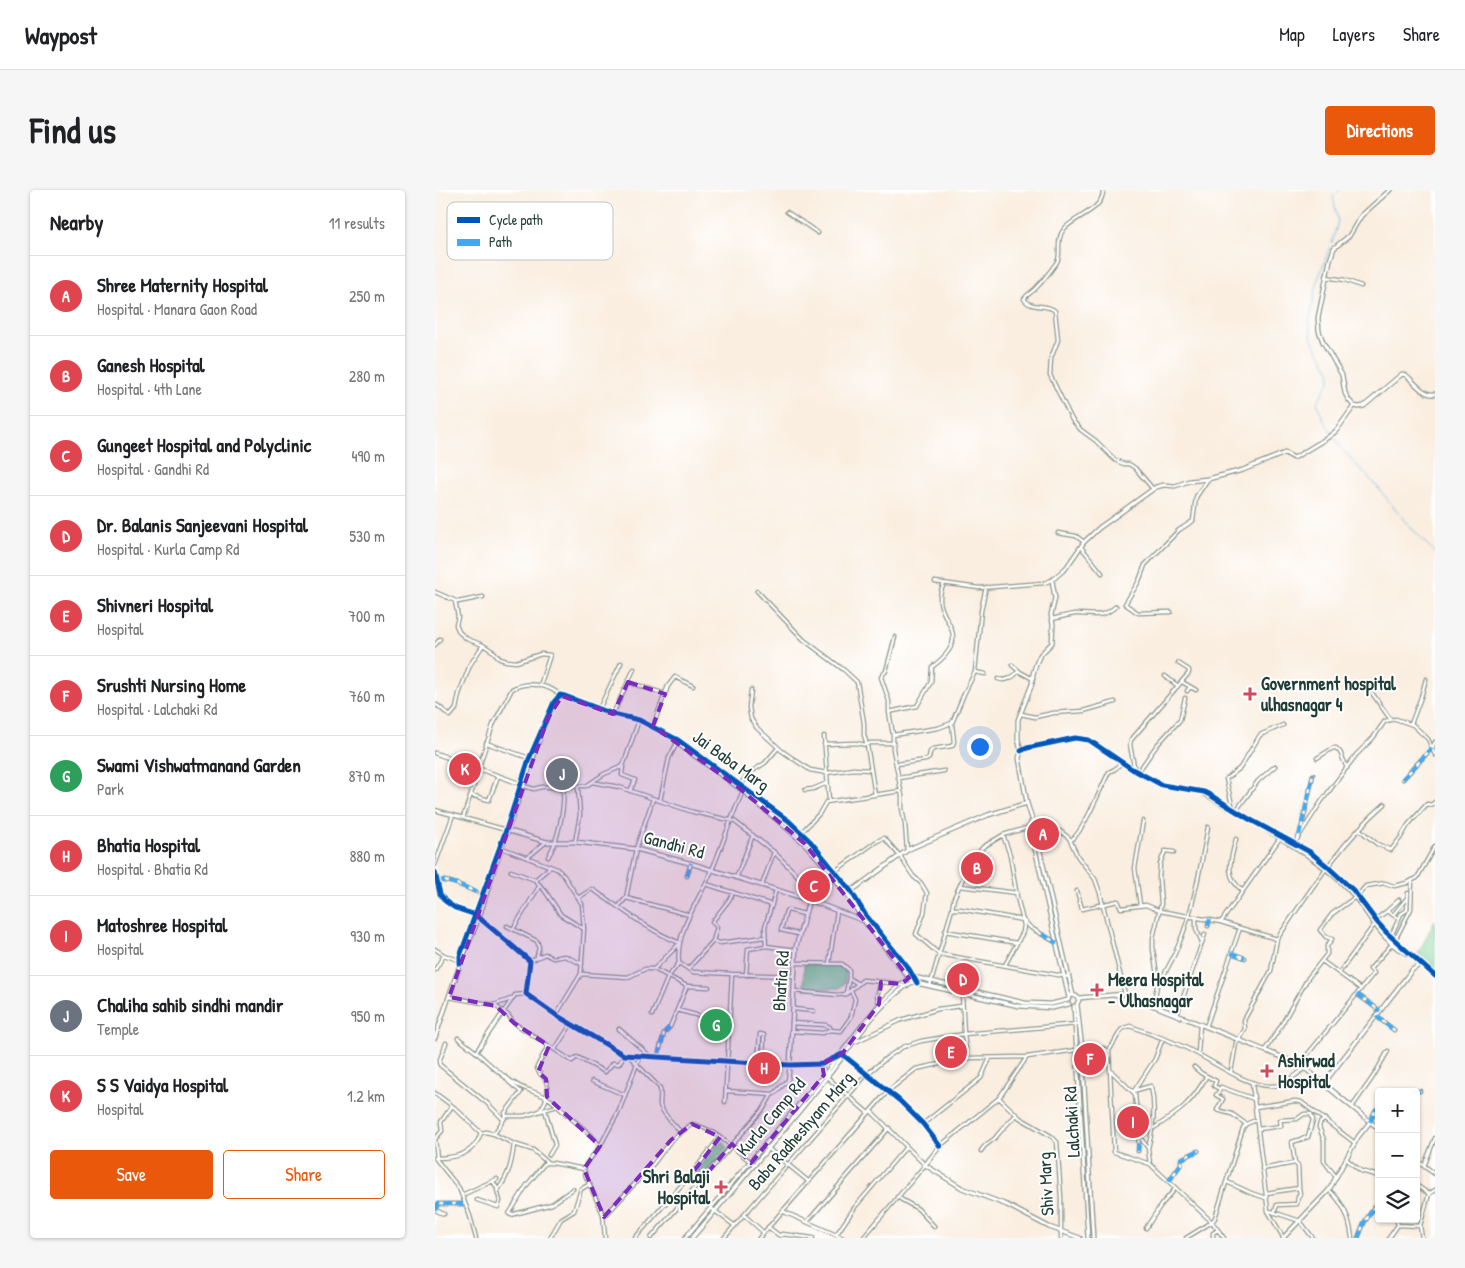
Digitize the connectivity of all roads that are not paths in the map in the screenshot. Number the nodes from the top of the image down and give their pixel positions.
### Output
1 (1103, 190) edge
2 (1390, 190) edge
3 (787, 212) dead end
4 (818, 233) dead end
5 (1326, 277) junction
6 (1361, 286) dead end
7 (1435, 394) edge
8 (1353, 406) junction
9 (1208, 479) junction
10 (1153, 489) junction
11 (1058, 533) dead end
12 (1085, 542) junction
13 (1081, 547) junction
14 (1102, 572) dead end
15 (1052, 580) junction
16 (935, 582) dead end
17 (944, 584) junction
18 (986, 587) junction
19 (757, 591) dead end
20 (435, 592) edge
21 (483, 598) dead end
22 (455, 601) junction
23 (1116, 606) dead end
24 (1171, 612) dead end
25 (1052, 619) junction
26 (895, 637) dead end
27 (440, 639) dead end
28 (435, 645) edge
29 (483, 645) junction
30 (621, 663) dead end
31 (1178, 663) dead end
32 (1012, 665) dead end
33 (634, 669) dead end
34 (1019, 671) junction
35 (975, 672) junction
36 (985, 674) dead end
37 (1165, 676) dead end
38 (998, 679) dead end
39 (1033, 679) junction
40 (1426, 679) dead end
41 (628, 682) junction
42 (1182, 682) junction
43 (540, 686) junction
44 (693, 686) dead end
45 (1178, 686) junction
46 (1190, 687) junction
47 (751, 690) dead end
48 (1196, 690) dead end
49 (1187, 692) dead end
50 (1372, 693) dead end
51 (665, 694) junction
52 (561, 696) junction
53 (1185, 698) dead end
54 (1115, 702) dead end
55 (435, 706) edge
56 (599, 708) junction
57 (889, 712) junction
58 (613, 714) junction
59 (1021, 714) junction
60 (639, 720) junction
61 (1391, 720) junction
62 (952, 723) junction
63 (1411, 724) junction
64 (1283, 725) dead end
65 (653, 726) junction
66 (893, 734) junction
67 (824, 736) dead end
68 (677, 742) junction
69 (893, 742) junction
70 (1435, 742) edge
71 (486, 743) junction
72 (824, 744) junction
73 (867, 745) junction
74 (777, 748) junction
75 (1432, 748) junction
76 (1021, 750) junction
77 (435, 753) edge
78 (1435, 755) edge
79 (1317, 758) dead end
80 (531, 759) junction
81 (1121, 762) junction
82 (896, 764) junction
83 (623, 766) junction
84 (1275, 766) dead end
85 (1347, 768) junction
86 (479, 770) junction
87 (871, 770) junction
88 (1137, 771) junction
89 (944, 772) dead end
90 (827, 773) junction
91 (1313, 775) dead end
92 (498, 776) junction
93 (898, 778) junction
94 (1403, 778) dead end
95 (592, 782) junction
96 (827, 783) junction
97 (522, 785) junction
98 (739, 786) junction
99 (578, 787) junction
100 (743, 789) junction
101 (563, 790) junction
102 (805, 790) dead end
103 (630, 791) junction
104 (901, 791) junction
105 (875, 794) junction
106 (471, 795) junction
107 (653, 799) junction
108 (829, 801) junction
109 (661, 802) junction
110 (1435, 802) edge
111 (1027, 803) junction
112 (1385, 804) dead end
113 (435, 810) edge
114 (1234, 810) junction
115 (453, 815) junction
116 (463, 818) junction
117 (730, 820) junction
118 (1143, 821) dead end
119 (1032, 825) junction
120 (1208, 827) dead end
121 (1359, 829) junction
122 (507, 830) junction
123 (802, 832) junction
124 (753, 835) junction
125 (1003, 835) junction
126 (1299, 835) junction
127 (797, 837) junction
128 (1280, 837) junction
129 (1071, 840) junction
130 (1236, 840) dead end
131 (547, 842) junction
132 (555, 842) junction
133 (575, 842) junction
134 (1294, 844) junction
135 (1435, 846) edge
136 (502, 848) junction
137 (636, 849) junction
138 (907, 850) junction
139 (774, 852) junction
140 (1174, 852) dead end
141 (899, 856) junction
142 (528, 857) junction
143 (548, 857) dead end
144 (691, 863) junction
145 (435, 865) edge
146 (550, 867) junction
147 (1327, 867) junction
148 (712, 870) junction
149 (511, 871) dead end
150 (435, 872) edge
151 (833, 873) junction
152 (687, 876) dead end
153 (736, 878) junction
154 (535, 880) junction
155 (1413, 880) junction
156 (437, 881) junction
157 (706, 884) junction
158 (540, 885) junction
159 (762, 885) junction
160 (960, 886) junction
161 (776, 890) junction
162 (1077, 891) dead end
163 (1243, 891) junction
164 (477, 892) dead end
165 (733, 892) junction
166 (849, 893) junction
167 (1017, 893) junction
168 (1356, 896) junction
169 (578, 898) junction
170 (626, 898) junction
171 (809, 900) junction
172 (1399, 900) dead end
173 (1103, 904) junction
174 (772, 905) junction
175 (1140, 905) junction
176 (619, 907) junction
177 (952, 909) junction
178 (837, 911) junction
179 (1160, 911) junction
180 (1387, 912) junction
181 (804, 914) junction
182 (1393, 915) junction
183 (690, 916) junction
184 (1189, 916) junction
185 (477, 917) junction
186 (1196, 917) junction
187 (1399, 918) junction
188 (866, 919) junction
189 (1210, 919) junction
190 (1023, 920) junction
191 (1221, 922) junction
192 (1375, 922) junction
193 (507, 926) dead end
194 (1207, 926) dead end
195 (584, 928) junction
196 (1240, 928) junction
197 (513, 929) junction
198 (945, 931) junction
199 (799, 934) junction
200 (1205, 934) dead end
201 (1391, 936) junction
202 (765, 937) junction
203 (1277, 939) junction
204 (713, 941) junction
205 (1394, 941) junction
206 (1202, 942) junction
207 (679, 943) junction
208 (1017, 943) junction
209 (1059, 944) junction
210 (766, 946) junction
211 (435, 949) edge
212 (796, 950) junction
213 (1231, 953) junction
214 (939, 954) junction
215 (444, 955) junction
216 (537, 956) junction
217 (1245, 958) dead end
218 (1415, 959) junction
219 (530, 961) junction
220 (1322, 961) junction
221 (460, 962) junction
222 (679, 963) junction
223 (795, 963) junction
224 (582, 964) junction
225 (829, 964) junction
226 (1421, 964) junction
227 (1004, 966) junction
228 (654, 969) junction
229 (688, 969) junction
230 (435, 970) edge
231 (1412, 970) junction
232 (1339, 973) junction
233 (581, 974) junction
234 (732, 974) junction
235 (746, 974) junction
236 (668, 976) junction
237 (794, 976) junction
238 (1435, 976) edge
239 (914, 977) junction
240 (1067, 977) junction
241 (849, 978) junction
242 (909, 978) junction
243 (931, 981) junction
244 (881, 982) junction
245 (912, 982) junction
246 (917, 983) junction
247 (858, 984) junction
248 (1158, 984) junction
249 (903, 985) junction
250 (687, 986) junction
251 (930, 986) junction
252 (709, 987) dead end
253 (1361, 989) junction
254 (794, 991) junction
255 (851, 992) junction
256 (962, 992) junction
257 (526, 994) junction
258 (846, 994) junction
259 (1125, 994) junction
260 (1357, 994) junction
261 (1073, 995) junction
262 (449, 997) junction
263 (513, 998) junction
264 (1078, 998) junction
265 (1069, 1000) junction
266 (879, 1004) junction
267 (494, 1005) junction
268 (1076, 1005) junction
269 (961, 1006) junction
270 (1153, 1006) junction
271 (793, 1009) junction
272 (677, 1010) junction
273 (814, 1011) dead end
274 (1380, 1011) junction
275 (505, 1012) junction
276 (556, 1014) junction
277 (651, 1015) dead end
278 (1177, 1015) junction
279 (1376, 1016) junction
280 (705, 1020) junction
281 (730, 1022) junction
282 (572, 1023) junction
283 (792, 1023) junction
284 (1075, 1024) junction
285 (1080, 1024) junction
286 (1200, 1024) junction
287 (1206, 1027) junction
288 (619, 1029) dead end
289 (729, 1029) junction
290 (830, 1030) junction
291 (1394, 1030) dead end
292 (791, 1031) junction
293 (963, 1034) junction
294 (435, 1038) edge
295 (458, 1038) dead end
296 (1163, 1038) junction
297 (1238, 1039) junction
298 (446, 1042) dead end
299 (853, 1042) junction
300 (549, 1046) junction
301 (1082, 1049) junction
302 (555, 1050) junction
303 (1077, 1050) junction
304 (1265, 1050) junction
305 (1109, 1051) junction
306 (1388, 1051) dead end
307 (476, 1052) junction
308 (758, 1053) junction
309 (1198, 1053) junction
310 (763, 1054) junction
311 (843, 1054) junction
312 (626, 1055) junction
313 (640, 1056) junction
314 (658, 1056) junction
315 (1307, 1056) dead end
316 (651, 1057) junction
317 (1027, 1057) junction
318 (967, 1058) junction
319 (990, 1058) junction
320 (727, 1061) junction
321 (758, 1063) junction
322 (763, 1063) junction
323 (822, 1064) junction
324 (637, 1065) junction
325 (790, 1065) junction
326 (1194, 1067) dead end
327 (1305, 1068) junction
328 (1110, 1070) junction
329 (1231, 1072) junction
330 (867, 1074) junction
331 (825, 1076) junction
332 (505, 1077) junction
333 (1207, 1077) junction
334 (592, 1082) dead end
335 (1324, 1083) junction
336 (1252, 1084) junction
337 (1220, 1089) junction
338 (726, 1091) junction
339 (888, 1091) junction
340 (1133, 1091) junction
341 (435, 1093) edge
342 (772, 1094) junction
343 (625, 1095) junction
344 (848, 1096) junction
345 (547, 1097) junction
346 (999, 1098) junction
347 (1254, 1099) junction
348 (725, 1102) dead end
349 (452, 1106) junction
350 (557, 1106) junction
351 (1255, 1107) junction
352 (1352, 1107) junction
353 (1083, 1109) junction
354 (545, 1110) junction
355 (1314, 1111) junction
356 (1375, 1111) edge
357 (537, 1112) junction
358 (869, 1112) junction
359 (1311, 1114) junction
360 (1016, 1115) junction
361 (506, 1116) junction
362 (503, 1119) junction
363 (1325, 1119) junction
364 (1257, 1120) junction
365 (1370, 1122) junction
366 (923, 1124) junction
367 (1246, 1124) junction
368 (1375, 1126) edge
369 (889, 1128) junction
370 (1154, 1128) junction
371 (1257, 1129) junction
372 (681, 1132) junction
373 (481, 1133) junction
374 (494, 1134) junction
375 (1139, 1136) junction
376 (720, 1137) junction
377 (1435, 1138) edge
378 (1085, 1141) junction
379 (1434, 1142) edge
380 (1355, 1143) junction
381 (514, 1144) junction
382 (600, 1146) junction
383 (731, 1146) junction
384 (940, 1146) junction
385 (767, 1147) junction
386 (906, 1147) junction
387 (1148, 1148) junction
388 (981, 1151) dead end
389 (1138, 1151) dead end
390 (1197, 1151) dead end
391 (549, 1155) dead end
392 (436, 1158) edge
393 (1346, 1159) junction
394 (547, 1162) junction
395 (751, 1162) junction
396 (1295, 1163) junction
397 (1420, 1163) edge
398 (789, 1164) junction
399 (1151, 1164) junction
400 (925, 1165) junction
401 (755, 1166) junction
402 (1423, 1166) junction
403 (585, 1170) junction
404 (1262, 1170) junction
405 (693, 1172) junction
406 (1435, 1174) edge
407 (1375, 1175) edge
408 (1336, 1177) junction
409 (497, 1179) dead end
410 (702, 1179) junction
411 (493, 1181) junction
412 (808, 1181) junction
413 (1169, 1181) junction
414 (1227, 1182) junction
415 (590, 1184) junction
416 (1176, 1188) junction
417 (1299, 1188) junction
418 (1420, 1188) edge
419 (573, 1189) dead end
420 (497, 1190) junction
421 (1329, 1190) junction
422 (1435, 1190) edge
423 (1265, 1193) junction
424 (1429, 1194) junction
425 (462, 1195) junction
426 (897, 1197) junction
427 (1266, 1198) junction
428 (477, 1200) dead end
429 (465, 1204) junction
430 (1374, 1207) dead end
431 (435, 1210) edge
432 (713, 1210) junction
433 (782, 1211) junction
434 (1268, 1211) junction
435 (1274, 1213) junction
436 (444, 1214) dead end
437 (744, 1216) junction
438 (604, 1217) junction
439 (1301, 1221) junction
440 (807, 1222) junction
441 (1212, 1222) junction
442 (1398, 1225) joint
443 (735, 1226) junction
444 (934, 1226) dead end
445 (1420, 1226) junction
446 (768, 1227) junction
447 (1146, 1228) dead end
448 (1061, 1230) junction
449 (1218, 1230) junction
450 (763, 1232) junction
451 (836, 1235) junction
452 (475, 1236) edge
453 (779, 1237) edge
454 (1283, 1237) edge
455 (550, 1238) edge
456 (605, 1238) edge
457 (635, 1238) edge
458 (651, 1238) edge
459 (685, 1238) edge
460 (692, 1238) edge
461 (724, 1238) edge
462 (759, 1238) edge
463 (813, 1238) edge
464 (843, 1238) edge
465 (863, 1238) edge
466 (1061, 1238) edge
467 (1080, 1238) edge
468 (1088, 1238) edge
469 (1093, 1238) edge
470 (1186, 1238) edge
471 (1213, 1238) edge
472 (1224, 1238) edge
473 (1313, 1238) edge
474 (1351, 1238) edge
475 (1358, 1238) edge
476 (1389, 1238) edge
477 (1422, 1238) edge

1 - 10 street
2 - 5 street
3 - 4 street
5 - 6 street
5 - 8 street
7 - 8 street
8 - 9 street
9 - 10 street
9 - 24 street
10 - 12 street
11 - 12 street
12 - 13 street
13 - 14 street
13 - 15 street
15 - 18 street
15 - 25 street
16 - 17 street
17 - 18 street
17 - 57 street
18 - 35 street
19 - 73 street
20 - 22 street
21 - 22 street
22 - 29 street
23 - 25 street
25 - 39 street
26 - 57 street
27 - 28 street
29 - 43 street
29 - 55 street
30 - 56 street
31 - 42 street
32 - 34 street
33 - 41 street
34 - 38 street
34 - 39 street
35 - 36 street
35 - 62 street
37 - 45 street
39 - 59 street
40 - 63 street
41 - 51 street
41 - 58 street
42 - 45 street
42 - 46 street
43 - 52 street
43 - 71 street
44 - 51 street
45 - 88 street
46 - 48 street
46 - 49 street
47 - 74 street
50 - 61 street
51 - 65 street
52 - 56 street, Jai Baba Marg
52 - 80 street
53 - 88 street
54 - 59 street
56 - 58 street, Jai Baba Marg
57 - 66 street
58 - 60 street, Jai Baba Marg
59 - 76 street
60 - 65 street, Jai Baba Marg
60 - 83 street
61 - 63 street
61 - 85 street
62 - 66 street
62 - 82 street
63 - 75 street
64 - 114 street
65 - 68 street, Jai Baba Marg
66 - 69 street
67 - 72 street
68 - 98 street, Jai Baba Marg
68 - 109 street
69 - 73 street
69 - 82 street
70 - 75 street
71 - 80 street
71 - 86 street
72 - 73 street
72 - 90 street
73 - 87 street
74 - 90 street
74 - 98 street
75 - 78 street
75 - 94 street
76 - 81 street
76 - 111 street
77 - 86 street
79 - 85 street
80 - 97 street
81 - 88 street
81 - 129 street
82 - 93 street
83 - 95 street
83 - 103 street
84 - 114 street
85 - 126 street
86 - 92 street
86 - 106 street
87 - 90 street
87 - 105 street
88 - 114 street
89 - 93 street
90 - 96 street
91 - 126 street
92 - 97 street
92 - 106 street
93 - 104 street
95 - 99 street
95 - 103 street
96 - 102 street
96 - 108 street
97 - 101 street
97 - 122 street
98 - 100 street, Jai Baba Marg
99 - 101 street
99 - 133 street
100 - 117 street
100 - 123 street, Jai Baba Marg
100 - 127 street, Jai Baba Marg
101 - 132 street
103 - 107 street
104 - 105 street
104 - 138 street
105 - 108 street
106 - 116 street
107 - 109 street
107 - 137 street
108 - 123 street
109 - 117 street
110 - 121 street
111 - 119 street
111 - 138 street
112 - 121 street
113 - 115 street
114 - 128 street
115 - 116 street
115 - 145 street
116 - 122 street
117 - 124 street
117 - 148 street
118 - 175 street
119 - 125 street
119 - 129 street
119 - 209 street
120 - 184 street
121 - 147 street
122 - 131 street, Gandhi Rd
122 - 136 street
122 - 185 street
123 - 127 street
123 - 151 street, Jai Baba Marg
124 - 139 street
124 - 153 street
125 - 160 street
125 - 167 street
126 - 134 street
127 - 151 street, Jai Baba Marg
128 - 134 street
128 - 163 street
129 - 173 street
130 - 163 street
131 - 132 street, Gandhi Rd
131 - 142 street
132 - 133 street, Gandhi Rd
132 - 143 street
133 - 137 street, Gandhi Rd
134 - 147 street
135 - 155 street
136 - 142 street
136 - 185 street
137 - 144 street, Gandhi Rd
137 - 170 street
138 - 141 street
139 - 159 street
139 - 171 street
140 - 179 street
141 - 151 street
141 - 166 street
141 - 214 street
142 - 146 street
144 - 148 street, Gandhi Rd
144 - 152 street
146 - 154 street
146 - 169 street
147 - 168 street
147 - 203 street
148 - 153 street, Gandhi Rd
148 - 157 street
149 - 154 street
150 - 156 street
151 - 166 street, Jai Baba Marg
153 - 159 street, Gandhi Rd
154 - 158 street
155 - 168 street
155 - 205 street
156 - 164 street
156 - 185 street
157 - 165 street
157 - 183 street
158 - 195 street
158 - 197 street
159 - 161 street, Gandhi Rd
160 - 167 street
160 - 177 street
161 - 171 street, Gandhi Rd
161 - 174 street
162 - 173 street
163 - 191 street
165 - 174 street
165 - 204 street
166 - 188 street, Jai Baba Marg
167 - 190 street
168 - 192 street
168 - 220 street
169 - 176 street
169 - 195 street
170 - 176 street
170 - 183 street
171 - 178 street, Gandhi Rd
171 - 181 street, Bhatia Rd
172 - 180 street
173 - 175 street
173 - 259 street
174 - 202 street
175 - 179 street
176 - 207 street
177 - 190 street
177 - 198 street
178 - 188 street, Gandhi Rd
178 - 225 street
179 - 184 street
179 - 248 street
180 - 182 street
180 - 192 street
181 - 199 street, Bhatia Rd
181 - 199 street
182 - 187 street
182 - 187 street
183 - 207 street
184 - 186 street
184 - 248 street
185 - 219 street
185 - 221 street
186 - 189 street
186 - 206 street
187 - 201 street
188 - 239 street
188 - 242 street
189 - 191 street
189 - 194 street
190 - 208 street
190 - 209 street
191 - 196 street
192 - 201 street
192 - 205 street
192 - 232 street
193 - 197 street
195 - 224 street
196 - 203 street
196 - 213 street
197 - 216 street
198 - 208 street
198 - 214 street
199 - 212 street, Bhatia Rd
200 - 206 street
201 - 205 street
202 - 204 street
202 - 210 street
203 - 297 street
204 - 229 street
205 - 218 street
205 - 253 street
206 - 278 street
207 - 222 street
207 - 228 street
208 - 227 street
209 - 240 street
210 - 212 street
210 - 235 street
211 - 215 street
212 - 223 street, Bhatia Rd
213 - 217 street
213 - 287 street
214 - 227 street
214 - 243 street
215 - 221 street
215 - 230 street
216 - 219 street
216 - 224 street
218 - 226 street
218 - 231 street
219 - 257 street
220 - 232 street
220 - 304 street
221 - 262 street
222 - 229 street
222 - 236 street
223 - 225 street
223 - 237 street, Bhatia Rd
224 - 233 street
225 - 241 street
226 - 231 street
226 - 238 street
227 - 240 street
228 - 233 street
228 - 236 street
229 - 234 street
231 - 274 street
232 - 253 street
233 - 276 street
234 - 235 street
234 - 281 street
235 - 237 street
236 - 250 street
236 - 277 street
237 - 254 street, Bhatia Rd
239 - 242 street, Kurla Camp Rd
239 - 243 street, Kurla Camp Rd
239 - 246 street
240 - 261 street
240 - 265 street
241 - 247 street
241 - 258 street
242 - 245 street
242 - 249 street, Kurla Camp Rd
243 - 251 street
243 - 265 street, Kurla Camp Rd
244 - 247 street
244 - 249 street
244 - 266 street
245 - 246 street
245 - 249 street, Kurla Camp Rd
246 - 251 street
247 - 255 street
248 - 270 street
249 - 266 street, Kurla Camp Rd
249 - 299 street, Kurla Camp Rd
250 - 252 street
250 - 272 street
251 - 256 street
253 - 260 street
254 - 258 street
254 - 271 street, Bhatia Rd
255 - 258 street
255 - 290 street
256 - 265 street
256 - 269 street
257 - 263 street
257 - 276 street
259 - 264 street
259 - 270 street
260 - 274 street
260 - 315 street
261 - 264 street
261 - 265 street
262 - 267 street
262 - 294 street
263 - 267 street
263 - 275 street
264 - 268 street
265 - 268 street
266 - 311 street, Kurla Camp Rd
267 - 275 street
268 - 284 street, Lalchaki Rd
268 - 285 street, Lalchaki Rd
269 - 293 street
269 - 299 street
270 - 278 street
271 - 273 street
271 - 283 street, Bhatia Rd
272 - 280 street
272 - 314 street
274 - 279 street
275 - 300 street
275 - 307 street
276 - 282 street
278 - 286 street
279 - 291 street
279 - 335 street
280 - 281 street
280 - 289 street
281 - 289 street
282 - 302 street
282 - 312 street
283 - 290 street
283 - 292 street, Bhatia Rd
284 - 285 street, Baba Radheshyam Marg
284 - 293 street, Baba Radheshyam Marg
284 - 303 street, Lalchaki Rd
285 - 301 street, Lalchaki Rd
286 - 287 street
286 - 309 street
287 - 297 street
288 - 316 street
289 - 320 street
290 - 292 street
292 - 325 street, Bhatia Rd
293 - 318 street
293 - 330 street, Baba Radheshyam Marg
295 - 307 street
296 - 305 street
296 - 309 street
296 - 340 street
297 - 304 street
297 - 329 street
298 - 362 street
299 - 311 street, Kurla Camp Rd
300 - 302 street
300 - 345 street
301 - 303 street
301 - 305 street
301 - 353 street, Lalchaki Rd
302 - 312 street
303 - 317 street
303 - 353 street, Lalchaki Rd
304 - 327 street
305 - 328 street
306 - 352 street
307 - 332 street
308 - 310 street
308 - 310 street
308 - 321 street
309 - 329 street
310 - 322 street
311 - 323 street
311 - 330 street
311 - 331 street, Kurla Camp Rd
312 - 313 street
312 - 324 street
313 - 316 street
313 - 324 street
314 - 316 street
314 - 320 street
317 - 319 street
317 - 346 street
318 - 319 street
318 - 339 street
319 - 366 street
320 - 321 street
320 - 338 street
321 - 322 street
322 - 325 street
323 - 325 street
323 - 331 street
324 - 343 street
324 - 372 street
325 - 342 street
326 - 333 street
327 - 335 street
327 - 336 street
328 - 340 street
328 - 399 street
329 - 336 street
330 - 339 street
330 - 344 street, Baba Radheshyam Marg
331 - 344 street
331 - 385 street, Kurla Camp Rd
332 - 345 street
332 - 361 street
333 - 337 street
333 - 370 street
334 - 343 street
335 - 352 street
336 - 347 street
337 - 347 street
337 - 367 street
338 - 342 street
338 - 348 street
339 - 358 street
339 - 366 street
340 - 370 street
340 - 375 street
341 - 349 street
342 - 383 street
343 - 382 street
344 - 358 street
344 - 398 street, Baba Radheshyam Marg
345 - 350 street
345 - 357 street
346 - 360 street, Shiv Marg
346 - 384 street
347 - 351 street
349 - 373 street
349 - 392 street
350 - 354 street
350 - 382 street
351 - 355 street
351 - 364 street
352 - 365 street
353 - 378 street, Lalchaki Rd
354 - 357 street
354 - 391 street
355 - 359 street
355 - 363 street
356 - 365 street
357 - 361 street
358 - 369 street
358 - 412 street
359 - 371 street
359 - 396 street
360 - 388 street
360 - 448 street, Shiv Marg
361 - 362 street
362 - 374 street
363 - 380 street
363 - 408 street
364 - 367 street
364 - 371 street
365 - 368 street
365 - 380 street
366 - 384 street
367 - 414 street
369 - 386 street
369 - 440 street
370 - 387 street
371 - 404 street
372 - 376 street
372 - 438 street
373 - 374 street
373 - 392 street
374 - 381 street
375 - 387 street
375 - 389 street
376 - 383 street
376 - 405 street
377 - 379 street
378 - 468 street, Lalchaki Rd
378 - 469 street, Lalchaki Rd
379 - 402 street
380 - 393 street
381 - 394 street
381 - 420 street
382 - 403 street
383 - 395 street
383 - 410 street
384 - 400 street
385 - 395 street, Kurla Camp Rd
385 - 398 street
385 - 401 street, Kurla Camp Rd
386 - 400 street
386 - 451 street
387 - 399 street
390 - 413 street
392 - 425 street
393 - 407 street
393 - 408 street
394 - 403 street
394 - 419 street
395 - 401 street
395 - 432 street, Kurla Camp Rd
396 - 404 street
396 - 417 street
397 - 402 street
398 - 412 street
398 - 437 street, Baba Radheshyam Marg
399 - 413 street
400 - 426 street
400 - 448 street
401 - 432 street, Kurla Camp Rd
402 - 406 street
403 - 415 street
404 - 423 street
405 - 410 street
405 - 457 street
408 - 421 street
409 - 411 street
410 - 458 street
411 - 420 street
411 - 425 street
412 - 433 street
413 - 416 street
414 - 427 street
414 - 441 street
415 - 438 street
415 - 455 street
416 - 441 street
416 - 447 street
417 - 423 street
417 - 435 street
418 - 424 street
420 - 428 street
421 - 439 street
421 - 474 street
422 - 424 street
423 - 427 street
424 - 445 street
425 - 429 street
426 - 444 street
426 - 465 street
427 - 434 street
429 - 431 street
429 - 452 street
430 - 475 street
431 - 436 street
432 - 443 street
432 - 459 street, Kurla Camp Rd
432 - 460 street, Kurla Camp Rd
433 - 440 street
433 - 446 street
434 - 435 street
434 - 454 street
435 - 439 street
437 - 443 street, Baba Radheshyam Marg
437 - 450 street
438 - 456 street
439 - 454 street
439 - 473 street
440 - 451 street
441 - 449 street
441 - 470 street
442 - 445 street
442 - 476 street
443 - 461 street, Baba Radheshyam Marg
445 - 477 street
446 - 450 street
446 - 453 street
448 - 466 street, Shiv Marg
448 - 467 street
449 - 471 street
449 - 472 street
450 - 462 street
451 - 464 street
453 - 463 street

